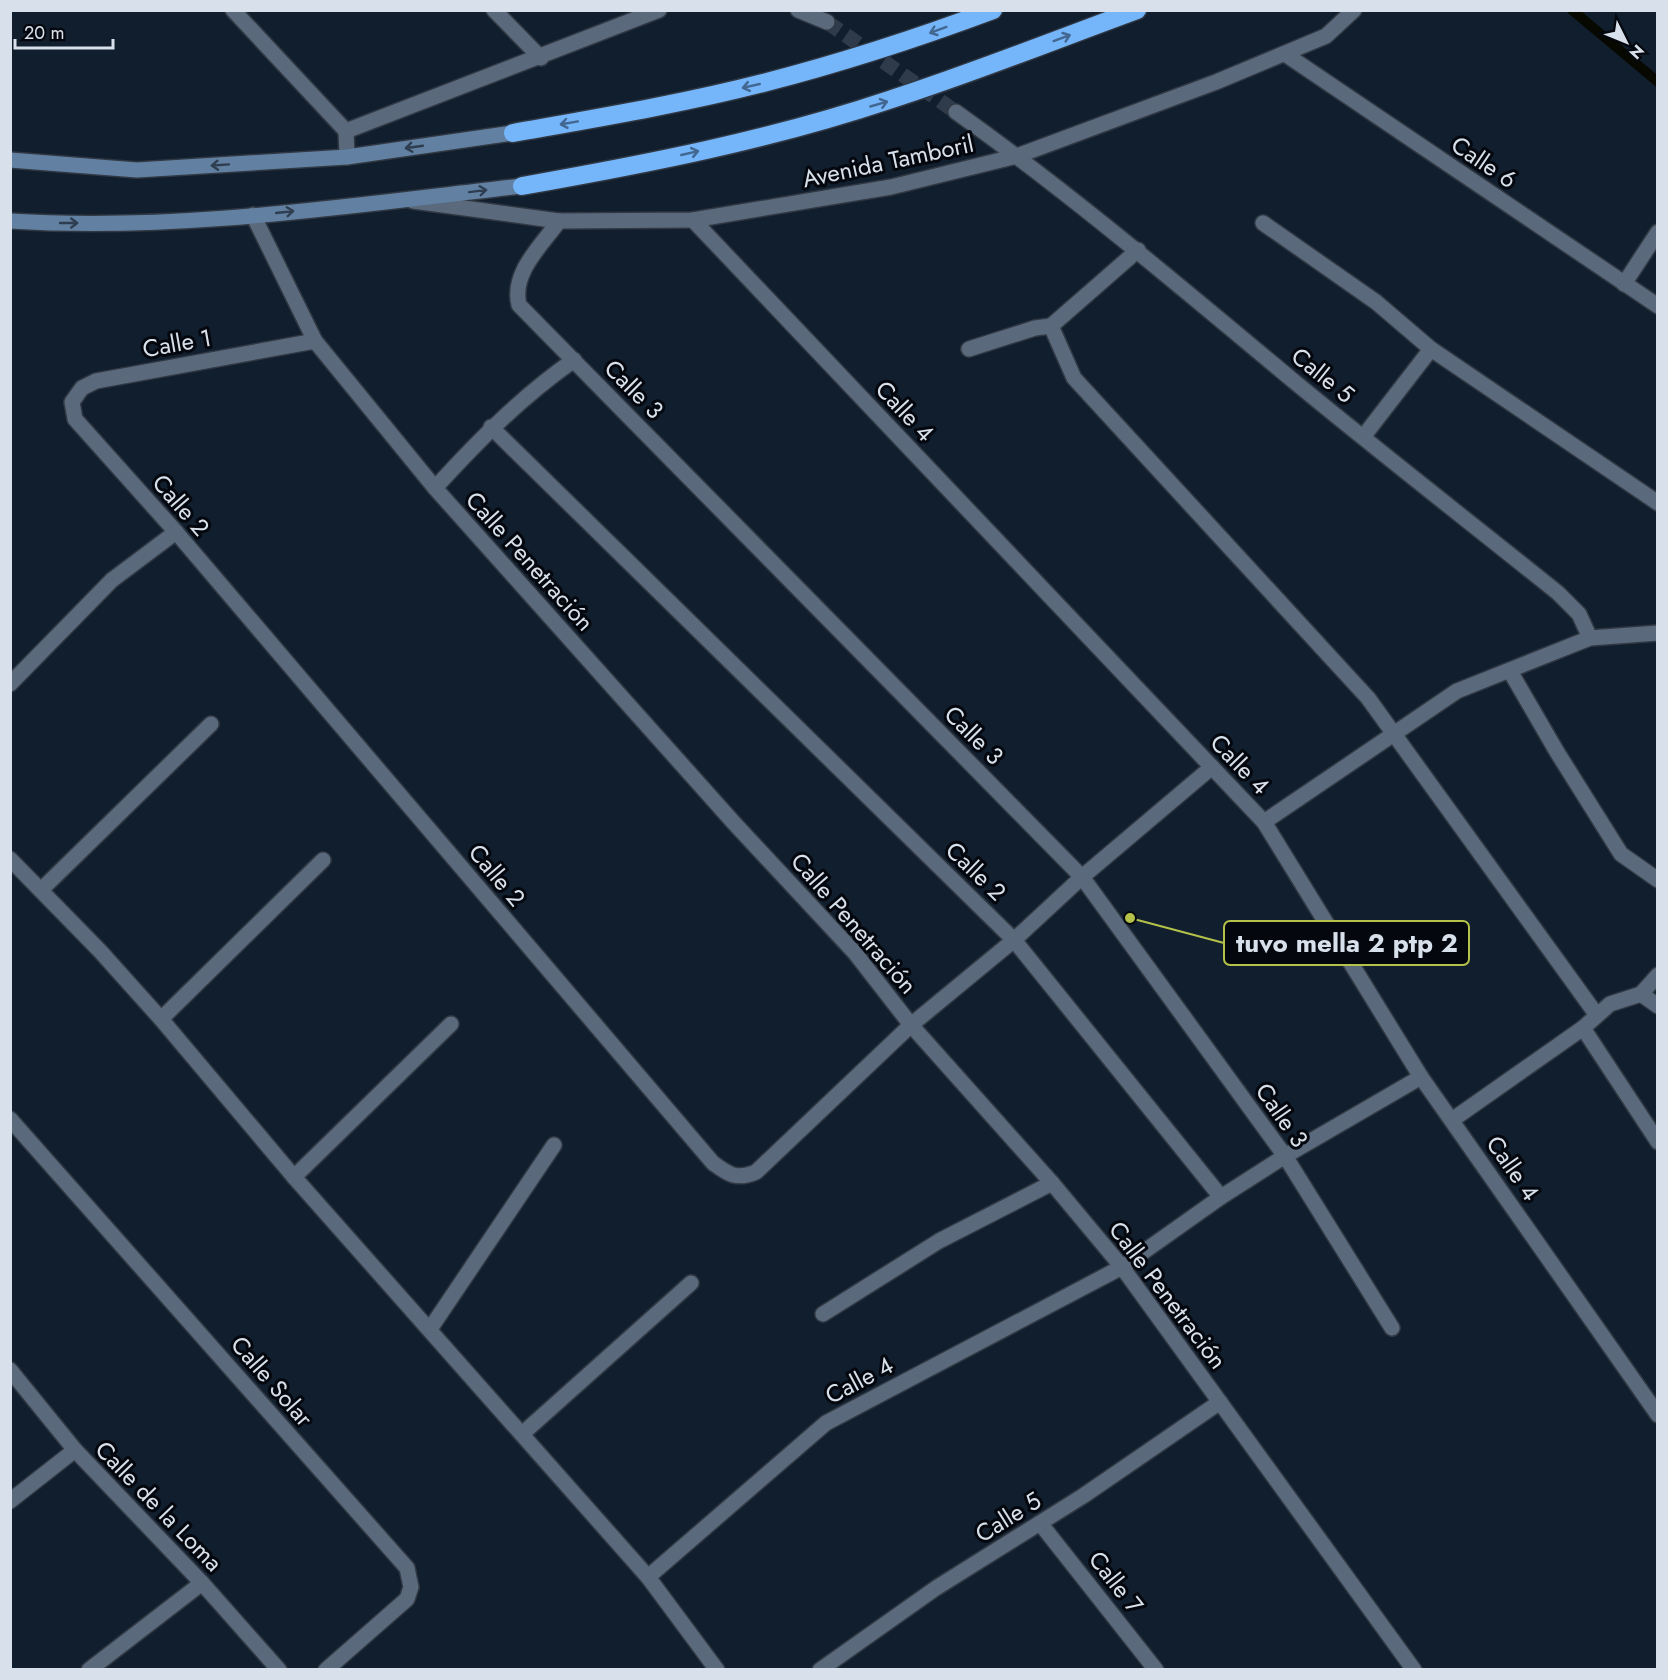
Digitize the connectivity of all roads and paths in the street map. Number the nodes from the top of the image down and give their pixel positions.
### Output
1 (233, 10) edge
2 (494, 10) edge
3 (659, 10) edge
4 (798, 10) edge
5 (993, 10) edge
6 (1137, 10) edge
7 (1354, 10) edge
8 (827, 22) tunnel mouth
9 (1285, 54) junction
10 (541, 58) junction
11 (956, 112) tunnel mouth
12 (346, 131) junction
13 (513, 133) joint
14 (1017, 156) junction
15 (347, 157) junction
16 (10, 160) edge
17 (522, 186) joint
18 (401, 200) junction
19 (253, 215) junction
20 (693, 220) junction
21 (10, 221) edge
22 (559, 221) junction
23 (1263, 223) dead end
24 (1658, 232) edge
25 (1138, 250) junction
26 (1624, 284) junction
27 (1658, 306) edge
28 (1052, 326) junction
29 (315, 341) junction
30 (969, 349) dead end
31 (1431, 349) junction
32 (574, 360) junction
33 (75, 419) joint
34 (490, 427) junction
35 (1363, 436) junction
36 (435, 488) junction
37 (1658, 503) edge
38 (176, 532) junction
39 (1658, 633) edge
40 (1590, 638) junction
41 (1510, 671) junction
42 (10, 684) edge
43 (211, 724) dead end
44 (1393, 733) junction
45 (1212, 768) junction
46 (1264, 822) junction
47 (10, 859) edge
48 (323, 860) dead end
49 (1082, 877) junction
50 (1658, 880) edge
51 (41, 890) junction
52 (1014, 940) junction
53 (1658, 975) edge
54 (1641, 994) junction
55 (1658, 1006) edge
56 (1596, 1014) junction
57 (161, 1019) junction
58 (451, 1024) dead end
59 (911, 1025) junction
60 (1583, 1028) junction
61 (1421, 1077) junction
62 (10, 1119) edge
63 (1452, 1120) junction
64 (1658, 1142) edge
65 (555, 1145) dead end
66 (1285, 1156) junction
67 (294, 1177) junction
68 (1053, 1183) junction
69 (1221, 1197) junction
70 (1122, 1268) junction
71 (691, 1283) dead end
72 (823, 1314) dead end
73 (1392, 1328) dead end
74 (430, 1329) junction
75 (10, 1370) edge
76 (1220, 1402) junction
77 (1658, 1415) edge
78 (522, 1434) junction
79 (75, 1450) junction
80 (10, 1501) edge
81 (1040, 1523) junction
82 (648, 1577) junction
83 (202, 1583) junction
84 (89, 1670) edge
85 (279, 1670) edge
86 (326, 1670) edge
87 (717, 1670) edge
88 (820, 1670) edge
89 (1156, 1670) edge
90 (1414, 1670) edge

1 - 12 street
2 - 10 street
3 - 10 street
4 - 8 street
5 -> 13 highway
17 -> 6 highway
7 - 9 street, Avenida Tamboril
9 - 14 street, Avenida Tamboril
9 - 26 street, Calle 6
10 - 12 street
11 - 14 street, Calle 5
12 - 15 street
13 -> 15 main road
14 - 20 street, Avenida Tamboril
14 - 25 street, Calle 5
15 -> 16 main road
18 -> 17 main road
19 -> 18 main road
18 - 22 street, Avenida Tamboril
21 -> 19 main road
19 - 29 street, Calle Penetración
20 - 22 street, Avenida Tamboril
20 - 45 street, Calle 4
22 - 32 street, Calle 3
23 - 31 street
24 - 26 street
25 - 28 street
25 - 35 street, Calle 5
26 - 27 street, Calle 6
28 - 30 street
28 - 44 street
29 - 33 street, Calle 1
29 - 36 street, Calle Penetración
31 - 35 street
31 - 37 street
32 - 34 street
32 - 49 street, Calle 3
33 - 38 street, Calle 2
34 - 36 street
34 - 52 street, Calle 2
35 - 40 street, Calle 5
36 - 59 street, Calle Penetración
38 - 42 street
38 - 59 street, Calle 2
39 - 40 street
40 - 41 street
41 - 44 street
41 - 50 street
43 - 51 street
44 - 46 street
44 - 56 street
45 - 46 street, Calle 4
45 - 49 street
46 - 61 street, Calle 4
47 - 51 street
48 - 57 street
49 - 52 street
49 - 66 street, Calle 3
51 - 57 street
52 - 59 street
52 - 69 street, Calle 2
53 - 54 street
54 - 55 street
54 - 56 street
56 - 60 street
57 - 67 street
58 - 67 street
59 - 68 street, Calle Penetración
60 - 63 street
60 - 64 street
61 - 63 street, Calle 4
61 - 66 street, Calle 4
62 - 86 street, Calle Solar
63 - 77 street, Calle 4
65 - 74 street
66 - 69 street, Calle 4
66 - 73 street, Calle 3
67 - 74 street
68 - 70 street, Calle Penetración
68 - 72 street
69 - 70 street, Calle 4
70 - 76 street, Calle Penetración
70 - 82 street, Calle 4
71 - 78 street
74 - 78 street
75 - 79 street, Calle de la Loma
76 - 81 street, Calle 5
76 - 90 street, Calle Penetración
78 - 82 street
79 - 80 street
79 - 83 street, Calle de la Loma
81 - 88 street, Calle 5
81 - 89 street, Calle 7
82 - 87 street
83 - 84 street
83 - 85 street, Calle de la Loma

